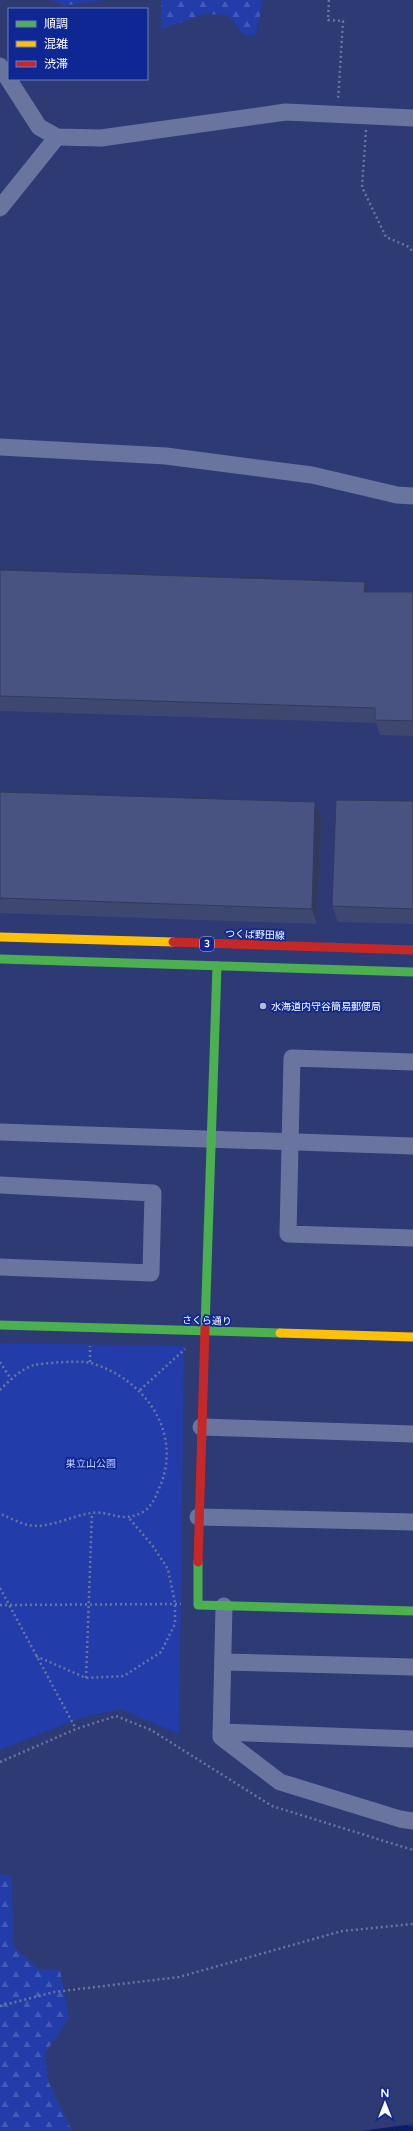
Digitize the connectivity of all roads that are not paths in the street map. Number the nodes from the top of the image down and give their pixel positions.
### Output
1 (0, 66) edge
2 (8, 79) edge
3 (9, 80) edge
4 (413, 118) edge
5 (57, 137) junction
6 (0, 208) edge
7 (0, 447) edge
8 (413, 496) edge
9 (0, 937) edge
10 (413, 950) edge
11 (0, 959) edge
12 (217, 966) junction
13 (413, 972) edge
14 (413, 1062) edge
15 (0, 1132) edge
16 (210, 1139) junction
17 (289, 1142) junction
18 (413, 1146) edge
19 (0, 1185) edge
20 (413, 1238) edge
21 (0, 1266) edge
22 (0, 1325) edge
23 (204, 1331) junction
24 (413, 1337) edge
25 (201, 1427) junction
26 (413, 1434) edge
27 (198, 1517) junction
28 (413, 1522) edge
29 (224, 1606) junction
30 (413, 1611) edge
31 (223, 1662) junction
32 (413, 1667) edge
33 (221, 1732) junction
34 (413, 1739) edge
35 (413, 1821) edge

1 - 2 street
3 - 5 street
4 - 5 street
5 - 6 street
7 - 8 street
9 - 10 street, つくば野田線 / 3
11 - 12 street, 3
12 - 13 street, 3
12 - 16 street
14 - 17 street
15 - 16 street
16 - 17 street
16 - 23 street
17 - 18 street
17 - 20 street
19 - 21 street
22 - 23 street, さくら通り
23 - 24 street, さくら通り
23 - 25 street
25 - 26 street
25 - 27 street
27 - 28 street
27 - 29 street
29 - 30 street
29 - 31 street
31 - 32 street
31 - 33 street
33 - 34 street
33 - 35 street

